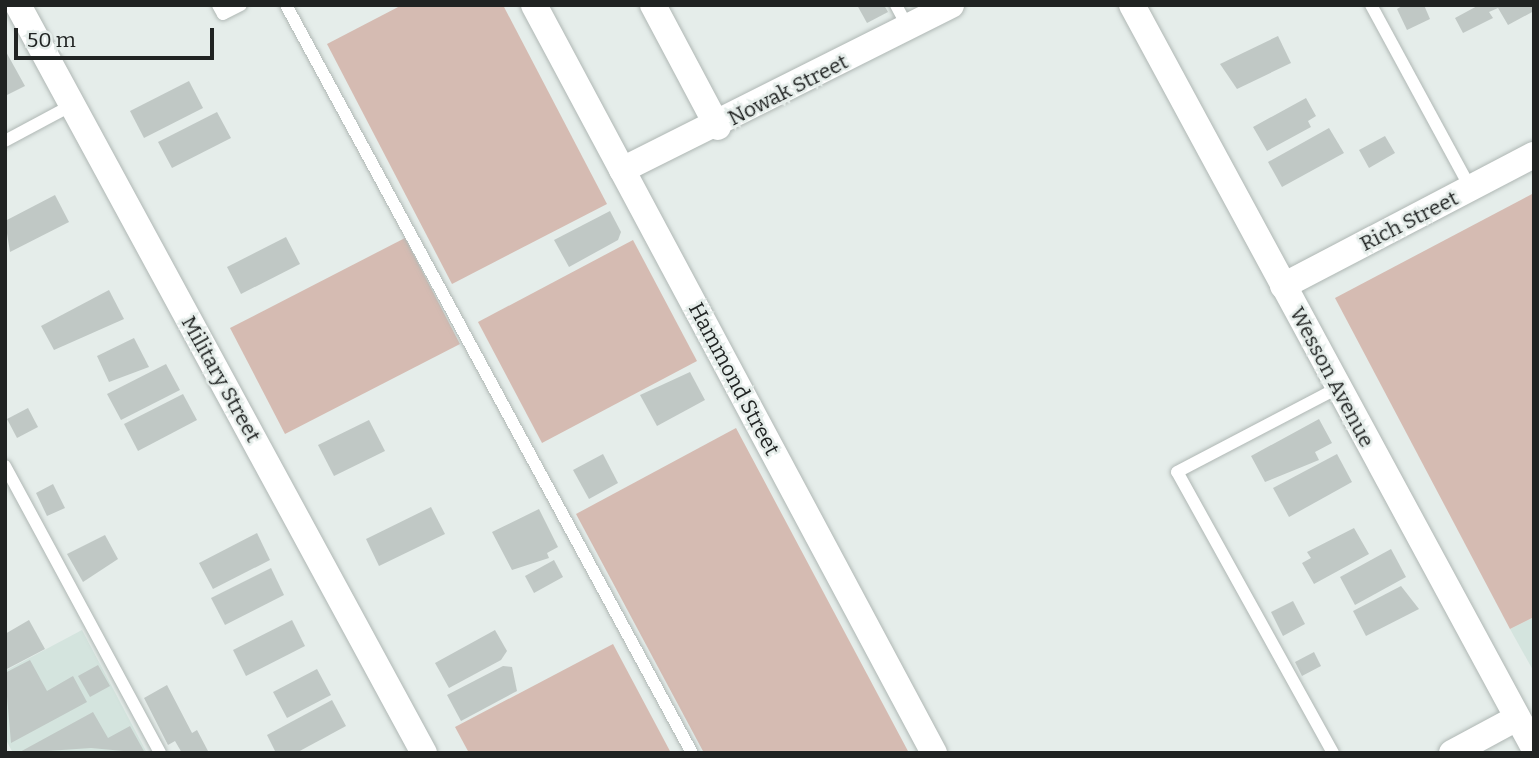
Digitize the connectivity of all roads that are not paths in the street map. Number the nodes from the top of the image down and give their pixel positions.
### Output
1 (18, 5) edge
2 (218, 5) edge
3 (241, 5) edge
4 (286, 5) edge
5 (534, 5) edge
6 (653, 5) edge
7 (896, 5) edge
8 (951, 5) edge
9 (1132, 5) edge
10 (1371, 5) edge
11 (909, 29) junction
12 (72, 105) junction
13 (718, 127) junction
14 (5, 141) edge
15 (1534, 155) edge
16 (622, 170) junction
17 (1471, 190) junction
18 (1283, 286) junction
19 (1338, 388) junction
20 (5, 466) edge
21 (1517, 718) junction
22 (1534, 748) edge
23 (160, 753) edge
24 (424, 753) edge
25 (692, 753) edge
26 (934, 753) edge
27 (1333, 753) edge
28 (1452, 753) edge

1 - 12 street, Military Street
2 - 3 lane
4 - 25 lane
5 - 16 street, Hammond Street
6 - 13 street
7 - 11 lane
8 - 11 street, Nowak Street
9 - 18 street, Wesson Avenue
10 - 17 lane
11 - 13 street, Nowak Street
12 - 14 lane
12 - 24 street, Military Street
13 - 16 street, Nowak Street
15 - 17 street, Rich Street
16 - 26 street, Hammond Street
17 - 18 street, Rich Street
18 - 19 street, Wesson Avenue
19 - 21 street, Wesson Avenue
19 - 27 lane
20 - 23 lane
21 - 22 street, Wesson Avenue
21 - 28 street

